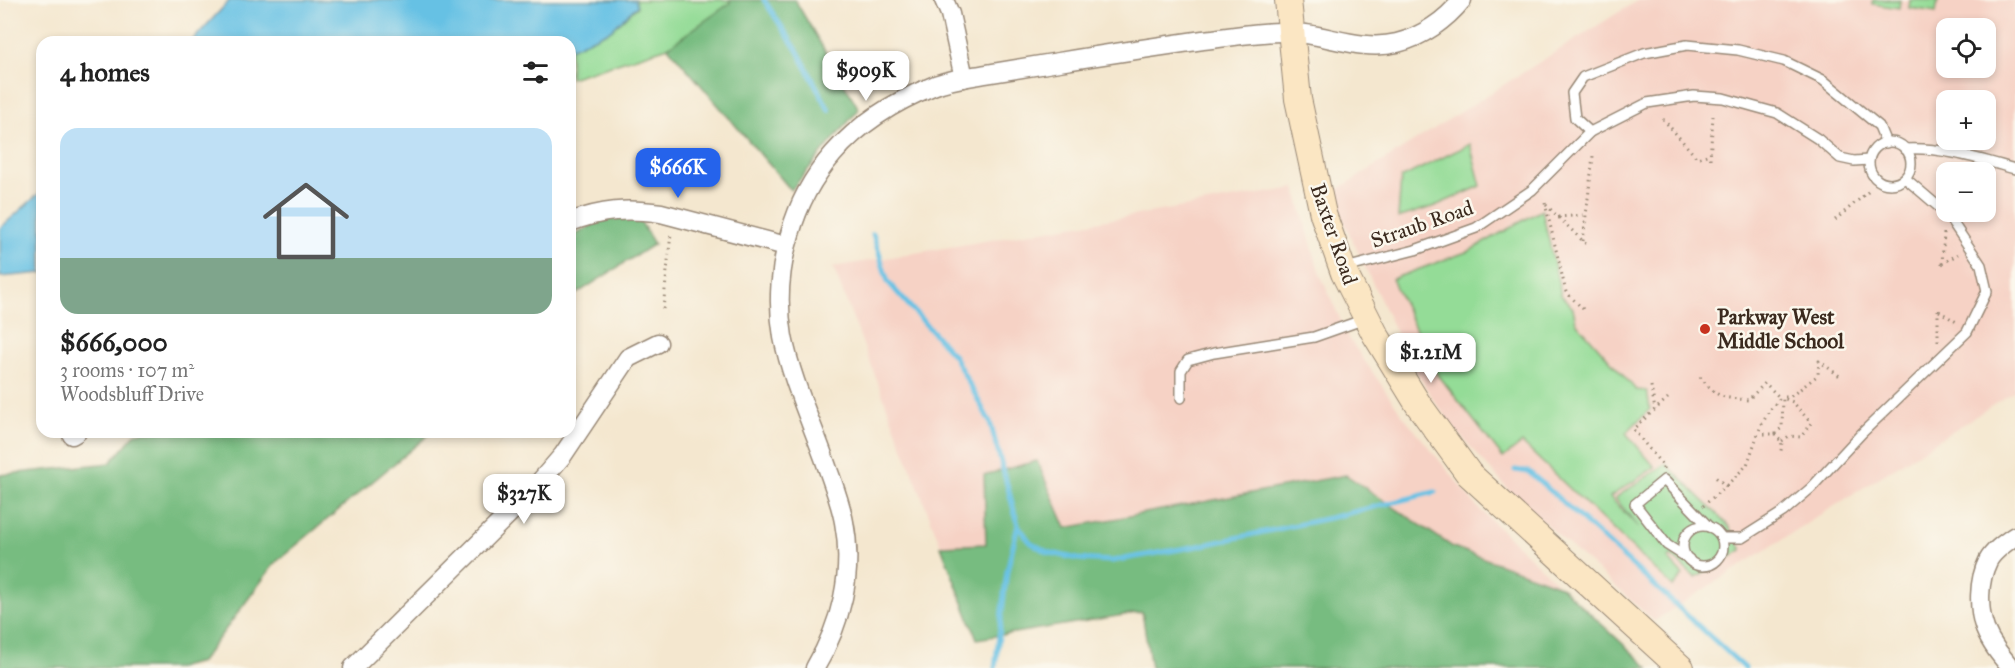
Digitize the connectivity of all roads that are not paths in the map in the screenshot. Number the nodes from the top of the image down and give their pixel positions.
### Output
1 (944, 0) edge
2 (1288, 0) edge
3 (1462, 0) edge
4 (1291, 32) junction
5 (964, 78) junction
6 (1590, 132) junction
7 (1886, 143) junction
8 (1905, 149) junction
9 (1869, 160) junction
10 (2015, 169) edge
11 (1905, 178) junction
12 (576, 220) edge
13 (786, 246) junction
14 (1342, 269) junction
15 (1367, 318) junction
16 (658, 343) dead end
17 (1181, 398) dead end
18 (576, 436) edge
19 (574, 438) edge
20 (1708, 527) junction
21 (2015, 536) edge
22 (1722, 538) junction
23 (1689, 559) junction
24 (352, 668) edge
25 (815, 668) edge
26 (1681, 668) edge
27 (2011, 668) edge

1 - 5 street
2 - 4 main road, Baxter Road
3 - 4 street
4 - 5 street
4 - 14 main road, Baxter Road
5 - 13 street
6 - 7 lane
6 - 9 lane, Straub Road
6 - 14 lane, Straub Road
7 - 8 lane
7 - 9 lane
8 - 10 lane
8 - 11 lane
9 - 11 lane
11 - 22 lane
12 - 13 street
13 - 25 street
14 - 15 main road, Baxter Road
15 - 17 lane
15 - 26 main road, Baxter Road
16 - 18 street
19 - 24 street
20 - 22 lane
20 - 23 lane
20 - 23 lane
21 - 27 street
22 - 23 lane

